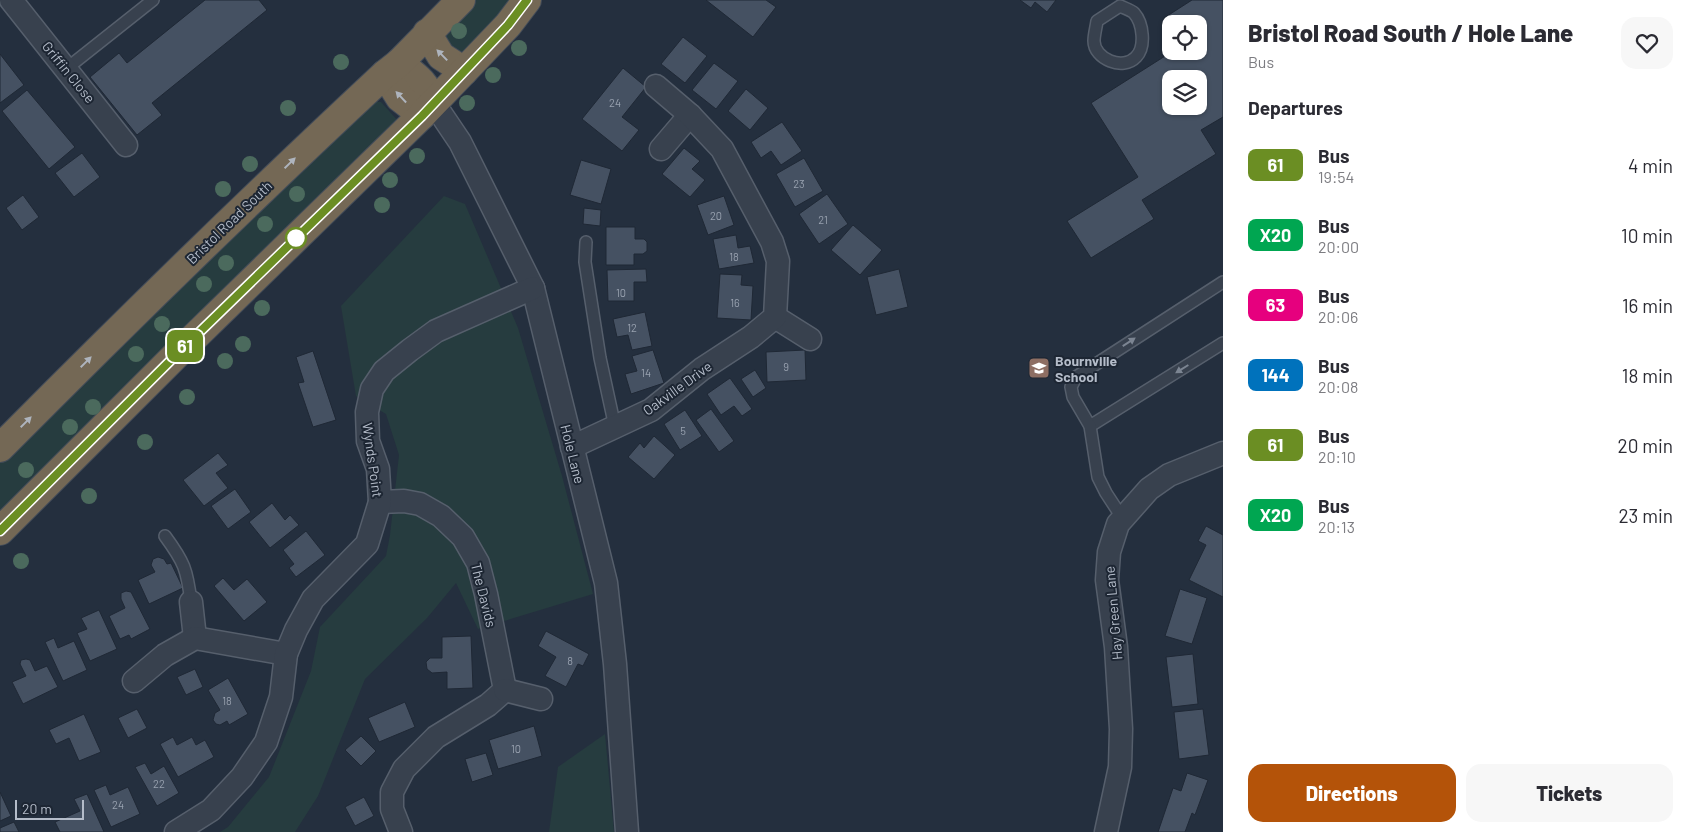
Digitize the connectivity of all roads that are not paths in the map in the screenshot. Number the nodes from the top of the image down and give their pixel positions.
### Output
1 (11, 0) edge
2 (153, 0) edge
3 (461, 0) edge
4 (527, 0) edge
5 (1120, 3) edge
6 (427, 33) junction
7 (66, 69) junction
8 (392, 69) junction
9 (464, 72) junction
10 (656, 86) dead end
11 (427, 109) junction
12 (690, 115) junction
13 (126, 145) dead end
14 (661, 149) dead end
15 (586, 242) dead end
16 (1223, 282) edge
17 (533, 288) junction
18 (775, 317) junction
19 (810, 339) dead end
20 (1223, 343) edge
21 (1090, 426) junction
22 (615, 427) junction
23 (572, 447) junction
24 (0, 448) edge
25 (1223, 453) edge
26 (380, 502) junction
27 (1123, 519) junction
28 (0, 531) edge
29 (165, 536) dead end
30 (191, 602) joint
31 (195, 638) junction
32 (286, 654) junction
33 (134, 680) dead end
34 (505, 690) junction
35 (541, 699) dead end
36 (176, 832) edge
37 (401, 832) edge
38 (627, 832) edge
39 (1106, 832) edge

1 - 7 street, Griffin Close
2 - 7 lane
3 - 6 highway, Bristol Road South
4 - 9 highway
5 - 5 lane
6 - 8 highway, Bristol Road South
9 -> 6 highway
7 - 13 street, Griffin Close
8 - 11 highway
24 -> 8 highway, Bristol Road South
9 - 11 highway
10 - 12 street
11 - 17 street, Hole Lane
11 - 28 highway
12 - 14 street
12 - 18 street
15 - 22 lane
21 -> 16 lane
17 - 23 street, Hole Lane
17 - 26 street, Wynds Point
18 - 19 street
18 - 22 street, Oakville Drive
20 -> 21 lane
21 - 27 lane
22 - 23 street, Oakville Drive
23 - 38 street, Hole Lane
25 - 27 street, Hay Green Lane
26 - 32 street, Wynds Point
26 - 34 street, The Davids
27 - 39 street, Hay Green Lane
29 - 30 lane
30 - 31 street
31 - 32 street
31 - 33 street
32 - 36 street, Wynds Point
34 - 35 street
34 - 37 street

